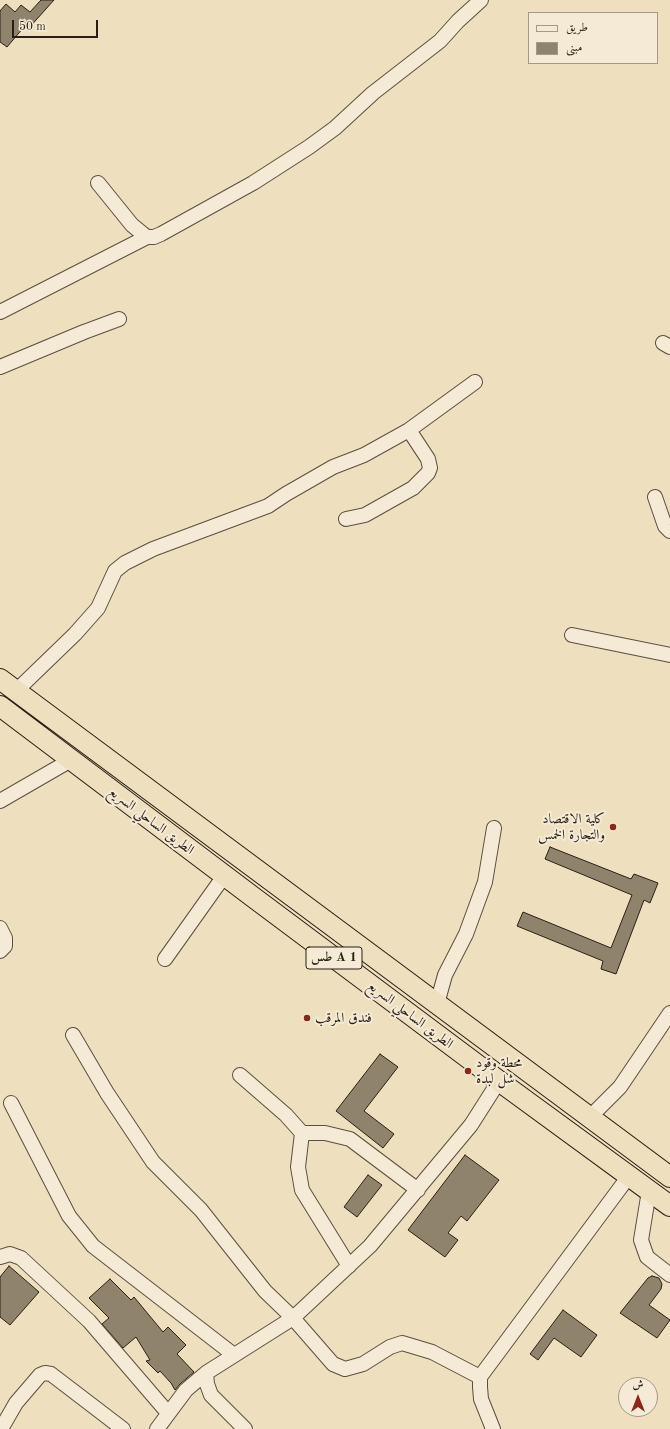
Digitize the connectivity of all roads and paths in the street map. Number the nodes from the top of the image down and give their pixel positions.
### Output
1 (481, 0) edge
2 (98, 183) dead end
3 (147, 237) junction
4 (0, 312) edge
5 (119, 319) dead end
6 (0, 367) edge
7 (475, 382) dead end
8 (409, 430) junction
9 (655, 497) dead end
10 (346, 519) dead end
11 (670, 531) edge
12 (572, 635) dead end
13 (670, 655) edge
14 (0, 679) edge
15 (16, 691) junction
16 (0, 706) edge
17 (71, 760) junction
18 (0, 801) edge
19 (494, 828) dead end
20 (224, 876) junction
21 (0, 928) edge
22 (0, 951) edge
23 (165, 959) dead end
24 (438, 1004) junction
25 (670, 1013) edge
26 (73, 1036) dead end
27 (240, 1075) dead end
28 (499, 1081) junction
29 (11, 1103) dead end
30 (590, 1117) junction
31 (302, 1133) junction
32 (629, 1176) junction
33 (670, 1177) edge
34 (418, 1190) junction
35 (649, 1191) junction
36 (670, 1206) edge
37 (0, 1257) edge
38 (349, 1266) junction
39 (670, 1275) edge
40 (293, 1318) junction
41 (234, 1355) junction
42 (206, 1373) junction
43 (480, 1377) junction
44 (168, 1414) junction
45 (0, 1429) edge
46 (123, 1429) edge
47 (157, 1429) edge
48 (245, 1429) edge
49 (493, 1429) edge

1 - 3 street
2 - 3 street
3 - 4 street
5 - 6 street
7 - 8 street
8 - 10 street
8 - 15 street
9 - 11 street
12 - 13 street
14 - 15 highway, الطريق الساحلي السريع / طس A 1
15 - 24 highway, الطريق الساحلي السريع / طس A 1
16 - 17 highway, الطريق الساحلي السريع / طس A 1
17 - 18 street
17 - 20 highway, الطريق الساحلي السريع / طس A 1
19 - 24 street
20 - 23 street
20 - 28 highway, الطريق الساحلي السريع / طس A 1
21 - 22 street
24 - 30 highway, الطريق الساحلي السريع / طس A 1
25 - 30 street
26 - 40 street
27 - 31 street
28 - 32 highway, الطريق الساحلي السريع / طس A 1
28 - 34 street
29 - 41 street
30 - 33 highway, الطريق الساحلي السريع / طس A 1
31 - 34 street
31 - 38 street
32 - 35 highway, الطريق الساحلي السريع / طس A 1
32 - 43 street
34 - 38 street
35 - 36 highway, الطريق الساحلي السريع / طس A 1
35 - 39 street
37 - 44 street
38 - 40 street
40 - 41 street
40 - 43 street
41 - 42 street
42 - 44 street
42 - 48 street
43 - 49 street
44 - 47 street
45 - 46 street

